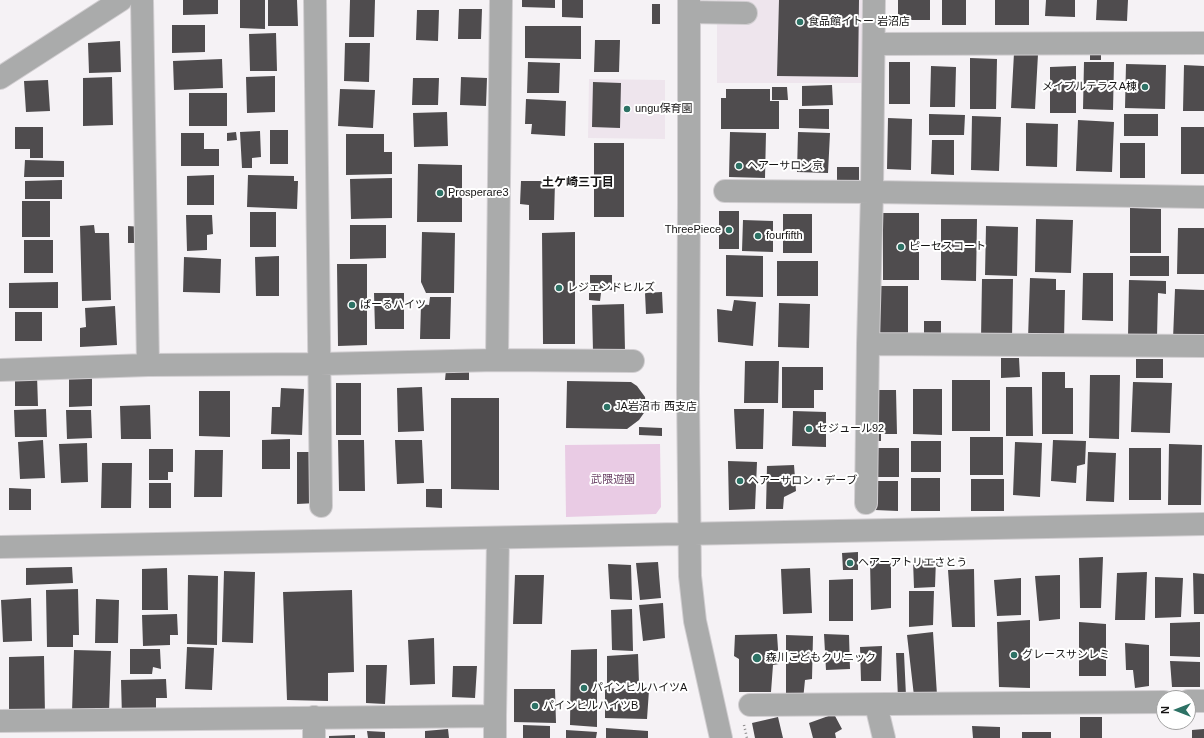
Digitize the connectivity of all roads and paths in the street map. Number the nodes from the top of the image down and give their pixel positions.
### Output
1 (121, 0) edge
2 (142, 0) edge
3 (315, 0) edge
4 (501, 0) edge
5 (874, 0) edge
6 (689, 6) edge
7 (746, 13) dead end
8 (874, 44) junction
9 (1204, 44) edge
10 (0, 78) edge
11 (725, 192) dead end
12 (872, 192) junction
13 (1204, 197) edge
14 (868, 344) junction
15 (1204, 346) edge
16 (497, 360) junction
17 (633, 361) dead end
18 (320, 364) junction
19 (148, 365) junction
20 (0, 370) edge
21 (866, 504) dead end
22 (321, 506) dead end
23 (1204, 524) edge
24 (689, 535) junction
25 (498, 538) junction
26 (0, 547) edge
27 (1156, 702) edge
28 (876, 705) junction
29 (746, 712) joint
30 (495, 716) junction
31 (0, 721) edge
32 (314, 728) edge
33 (495, 738) edge
34 (721, 738) edge
35 (747, 738) edge
36 (884, 738) edge

1 - 10 street
2 - 19 street
3 - 18 street
4 - 16 street
5 - 8 street
6 - 7 street
6 - 24 street
8 - 9 street
8 - 12 street
11 - 12 street
12 - 13 street
12 - 14 street
14 - 15 street
14 - 21 street
16 - 17 street
16 - 18 street
18 - 19 street
18 - 22 street
19 - 20 street
23 - 24 street
24 - 25 street
24 - 34 street
25 - 26 street
25 - 30 street
27 - 28 street
28 - 29 street
28 - 36 street
29 - 35 path
30 - 32 street
30 - 33 street
31 - 32 street

